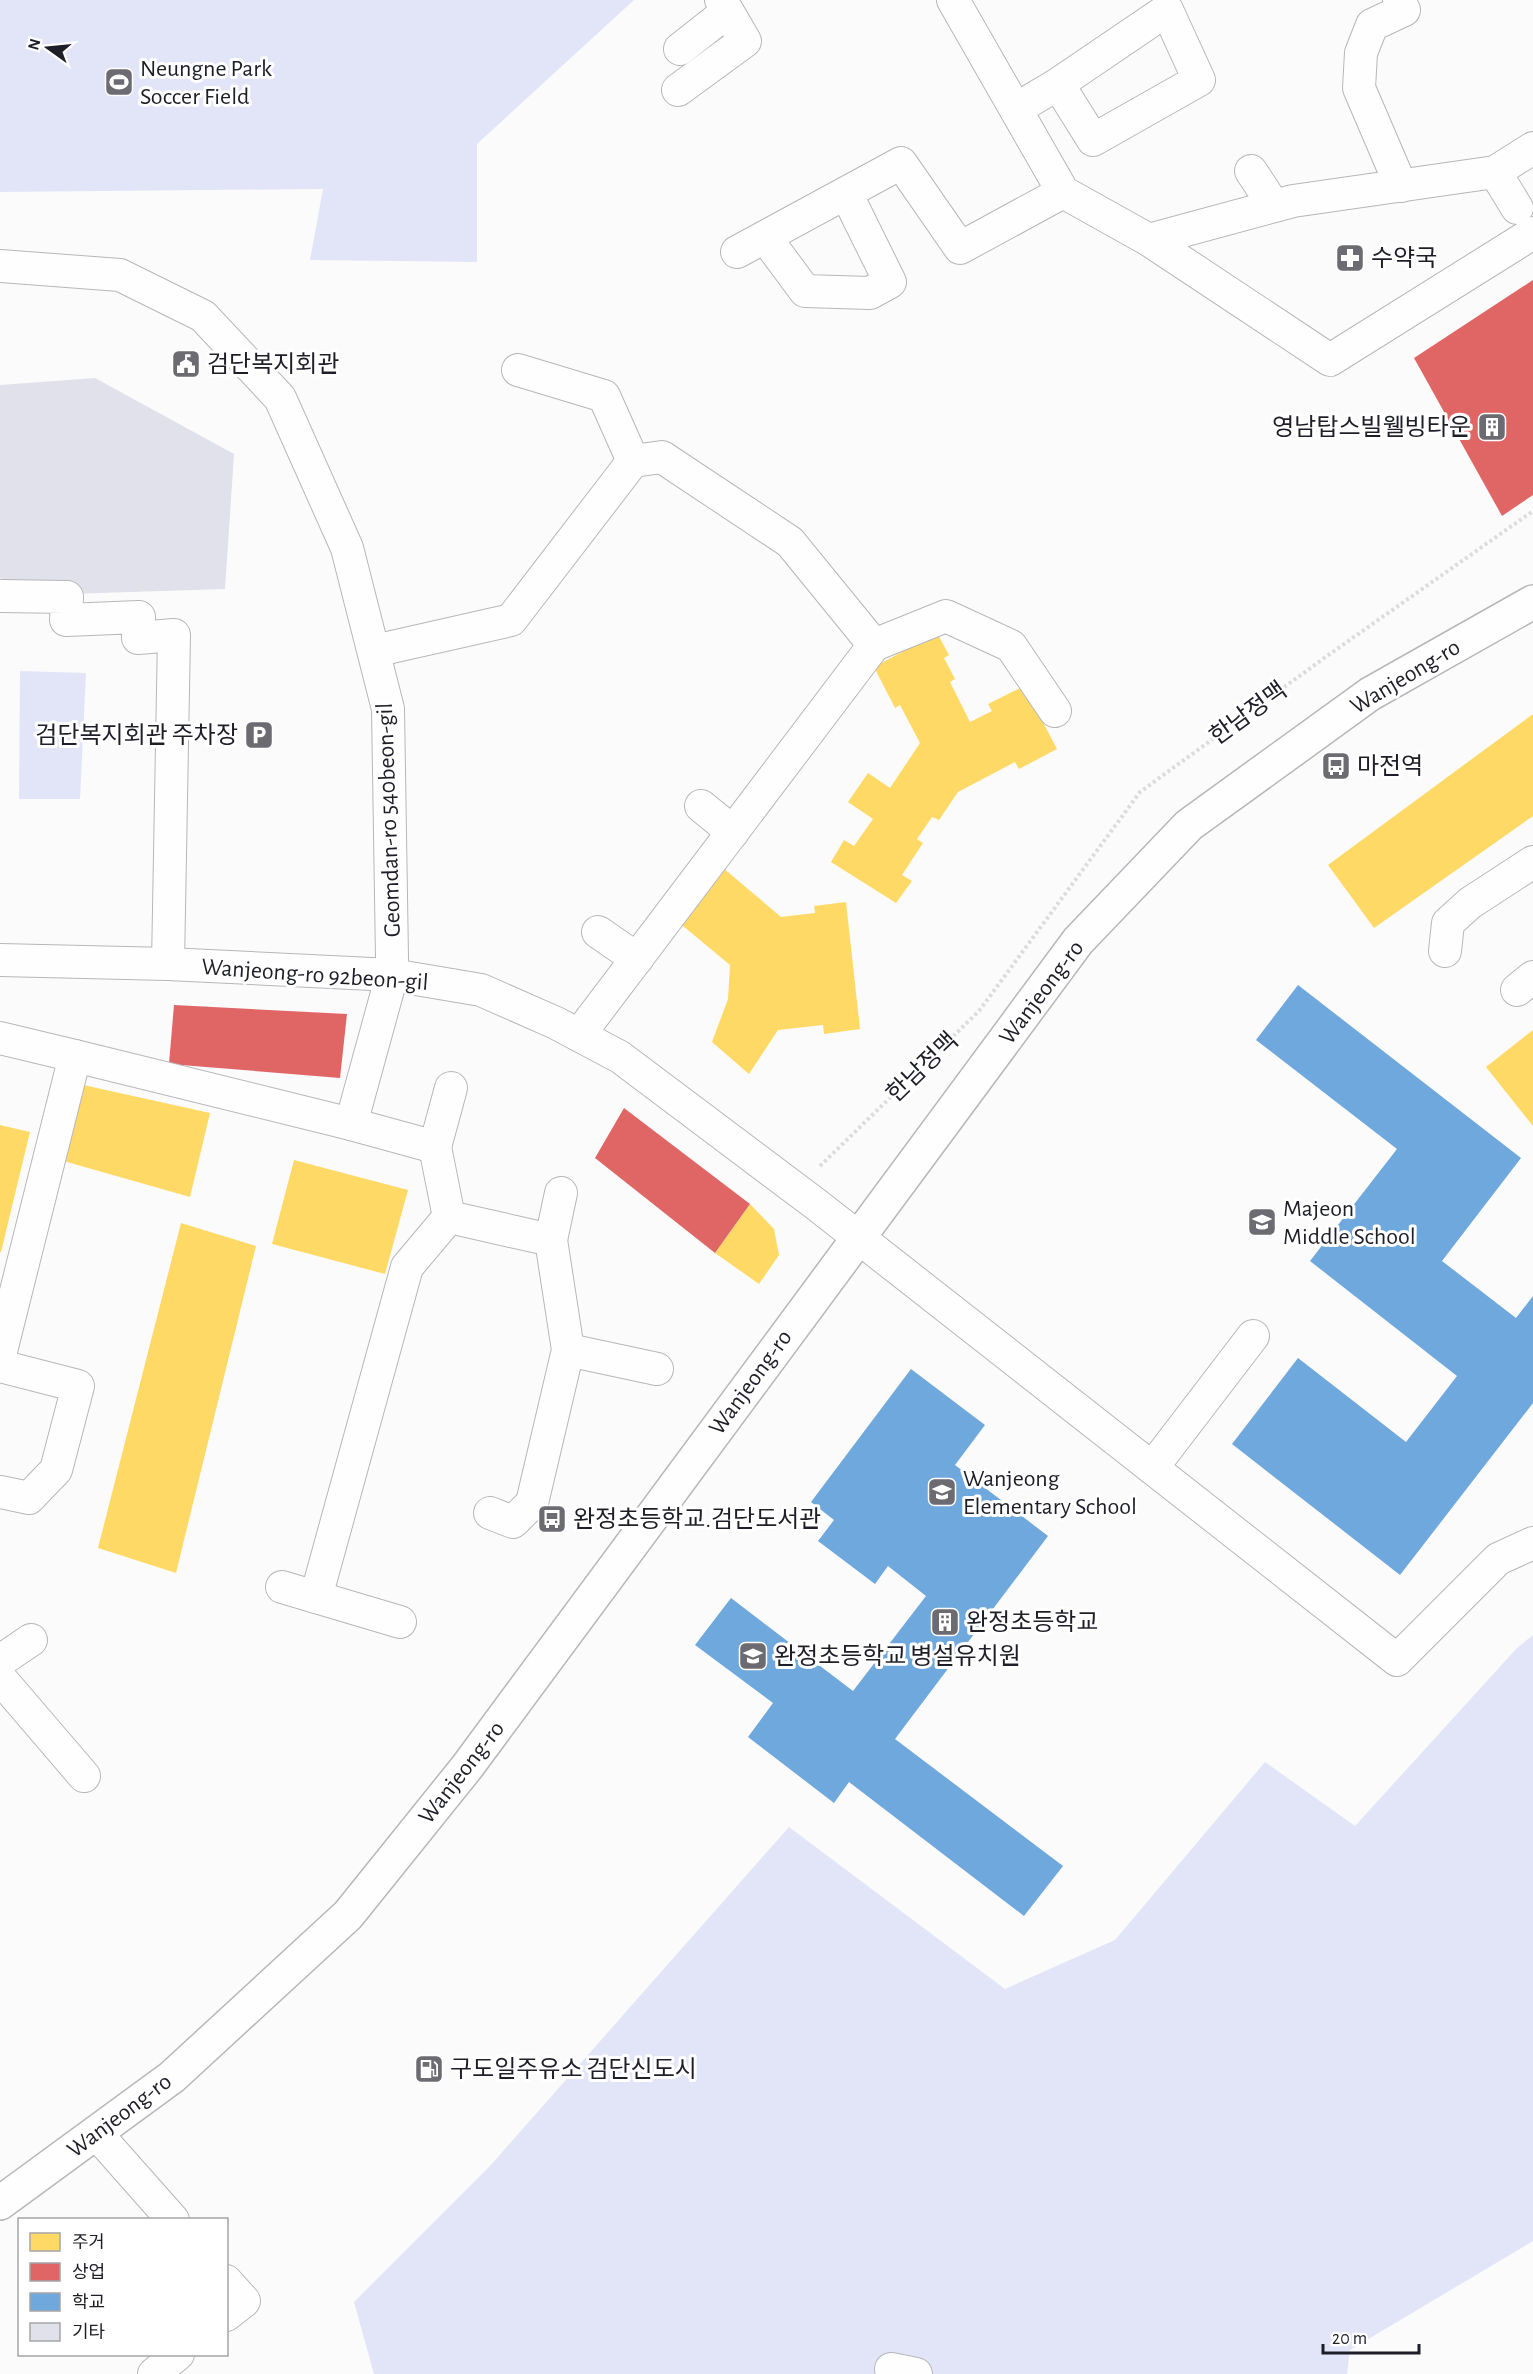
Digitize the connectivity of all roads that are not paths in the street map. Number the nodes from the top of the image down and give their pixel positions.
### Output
1 (953, 0) edge
2 (1408, 3) edge
3 (724, 6) edge
4 (680, 50) dead end
5 (1058, 84) dead end
6 (678, 90) dead end
7 (1016, 109) junction
8 (1533, 148) edge
9 (1251, 171) dead end
10 (1495, 172) junction
11 (1401, 186) junction
12 (1063, 192) junction
13 (846, 193) junction
14 (1274, 206) junction
15 (1525, 220) edge
16 (765, 237) junction
17 (1149, 240) junction
18 (737, 252) dead end
19 (0, 266) edge
20 (518, 370) dead end
21 (633, 460) junction
22 (0, 596) edge
23 (1533, 602) edge
24 (874, 645) junction
25 (374, 651) junction
26 (1055, 711) dead end
27 (701, 806) dead end
28 (733, 832) junction
29 (1533, 862) edge
30 (598, 932) dead end
31 (1445, 951) dead end
32 (637, 959) junction
33 (0, 960) edge
34 (168, 964) junction
35 (392, 975) junction
36 (579, 1035) junction
37 (0, 1038) edge
38 (75, 1056) junction
39 (451, 1088) dead end
40 (351, 1124) junction
41 (435, 1147) junction
42 (561, 1193) dead end
43 (449, 1217) junction
44 (857, 1237) junction
45 (551, 1239) junction
46 (1253, 1336) dead end
47 (568, 1350) junction
48 (0, 1354) edge
49 (0, 1366) edge
50 (657, 1369) dead end
51 (1152, 1468) junction
52 (0, 1492) edge
53 (490, 1513) dead end
54 (1533, 1543) edge
55 (282, 1587) dead end
56 (316, 1597) junction
57 (400, 1622) dead end
58 (31, 1640) dead end
59 (0, 1661) edge
60 (0, 1678) edge
61 (84, 1776) dead end
62 (96, 2133) junction
63 (0, 2203) edge
64 (170, 2218) edge
65 (228, 2283) edge
66 (228, 2313) edge
67 (177, 2356) edge
68 (154, 2374) edge

1 - 7 street
2 - 11 street
3 - 4 street
3 - 6 street
5 - 7 street
7 - 12 street
8 - 10 street
9 - 14 street
10 - 11 street
10 - 15 street
11 - 14 street
12 - 13 street
12 - 17 street
13 - 16 street
13 - 16 street
14 - 17 street
15 - 17 street
16 - 18 street
19 - 25 street, Geomdan-ro 540beon-gil
20 - 21 street
21 - 24 street
21 - 25 street
22 - 34 street
23 - 44 main road, Wanjeong-ro
24 - 26 street
24 - 28 street
25 - 35 street, Geomdan-ro 540beon-gil
27 - 28 street
28 - 32 street
29 - 31 street
30 - 32 street
32 - 36 street
33 - 34 street, Wanjeong-ro 92beon-gil
34 - 35 street, Wanjeong-ro 92beon-gil
35 - 36 street, Wanjeong-ro 92beon-gil
35 - 40 street, Geomdan-ro 540beon-gil
36 - 44 street, Wanjeong-ro 92beon-gil
37 - 38 street
38 - 40 street
38 - 48 street
39 - 41 street
40 - 41 street
41 - 43 street
42 - 45 street
43 - 45 street
43 - 56 street
44 - 51 street, Wanjeong-ro 92beon-gil
44 - 62 main road, Wanjeong-ro
45 - 47 street
46 - 51 street
47 - 50 street
47 - 53 street
49 - 52 street
51 - 54 street, Wanjeong-ro 92beon-gil
55 - 56 street
56 - 57 street
58 - 59 street
60 - 61 street
62 - 63 main road, Wanjeong-ro
62 - 64 street
65 - 66 street
67 - 68 street

